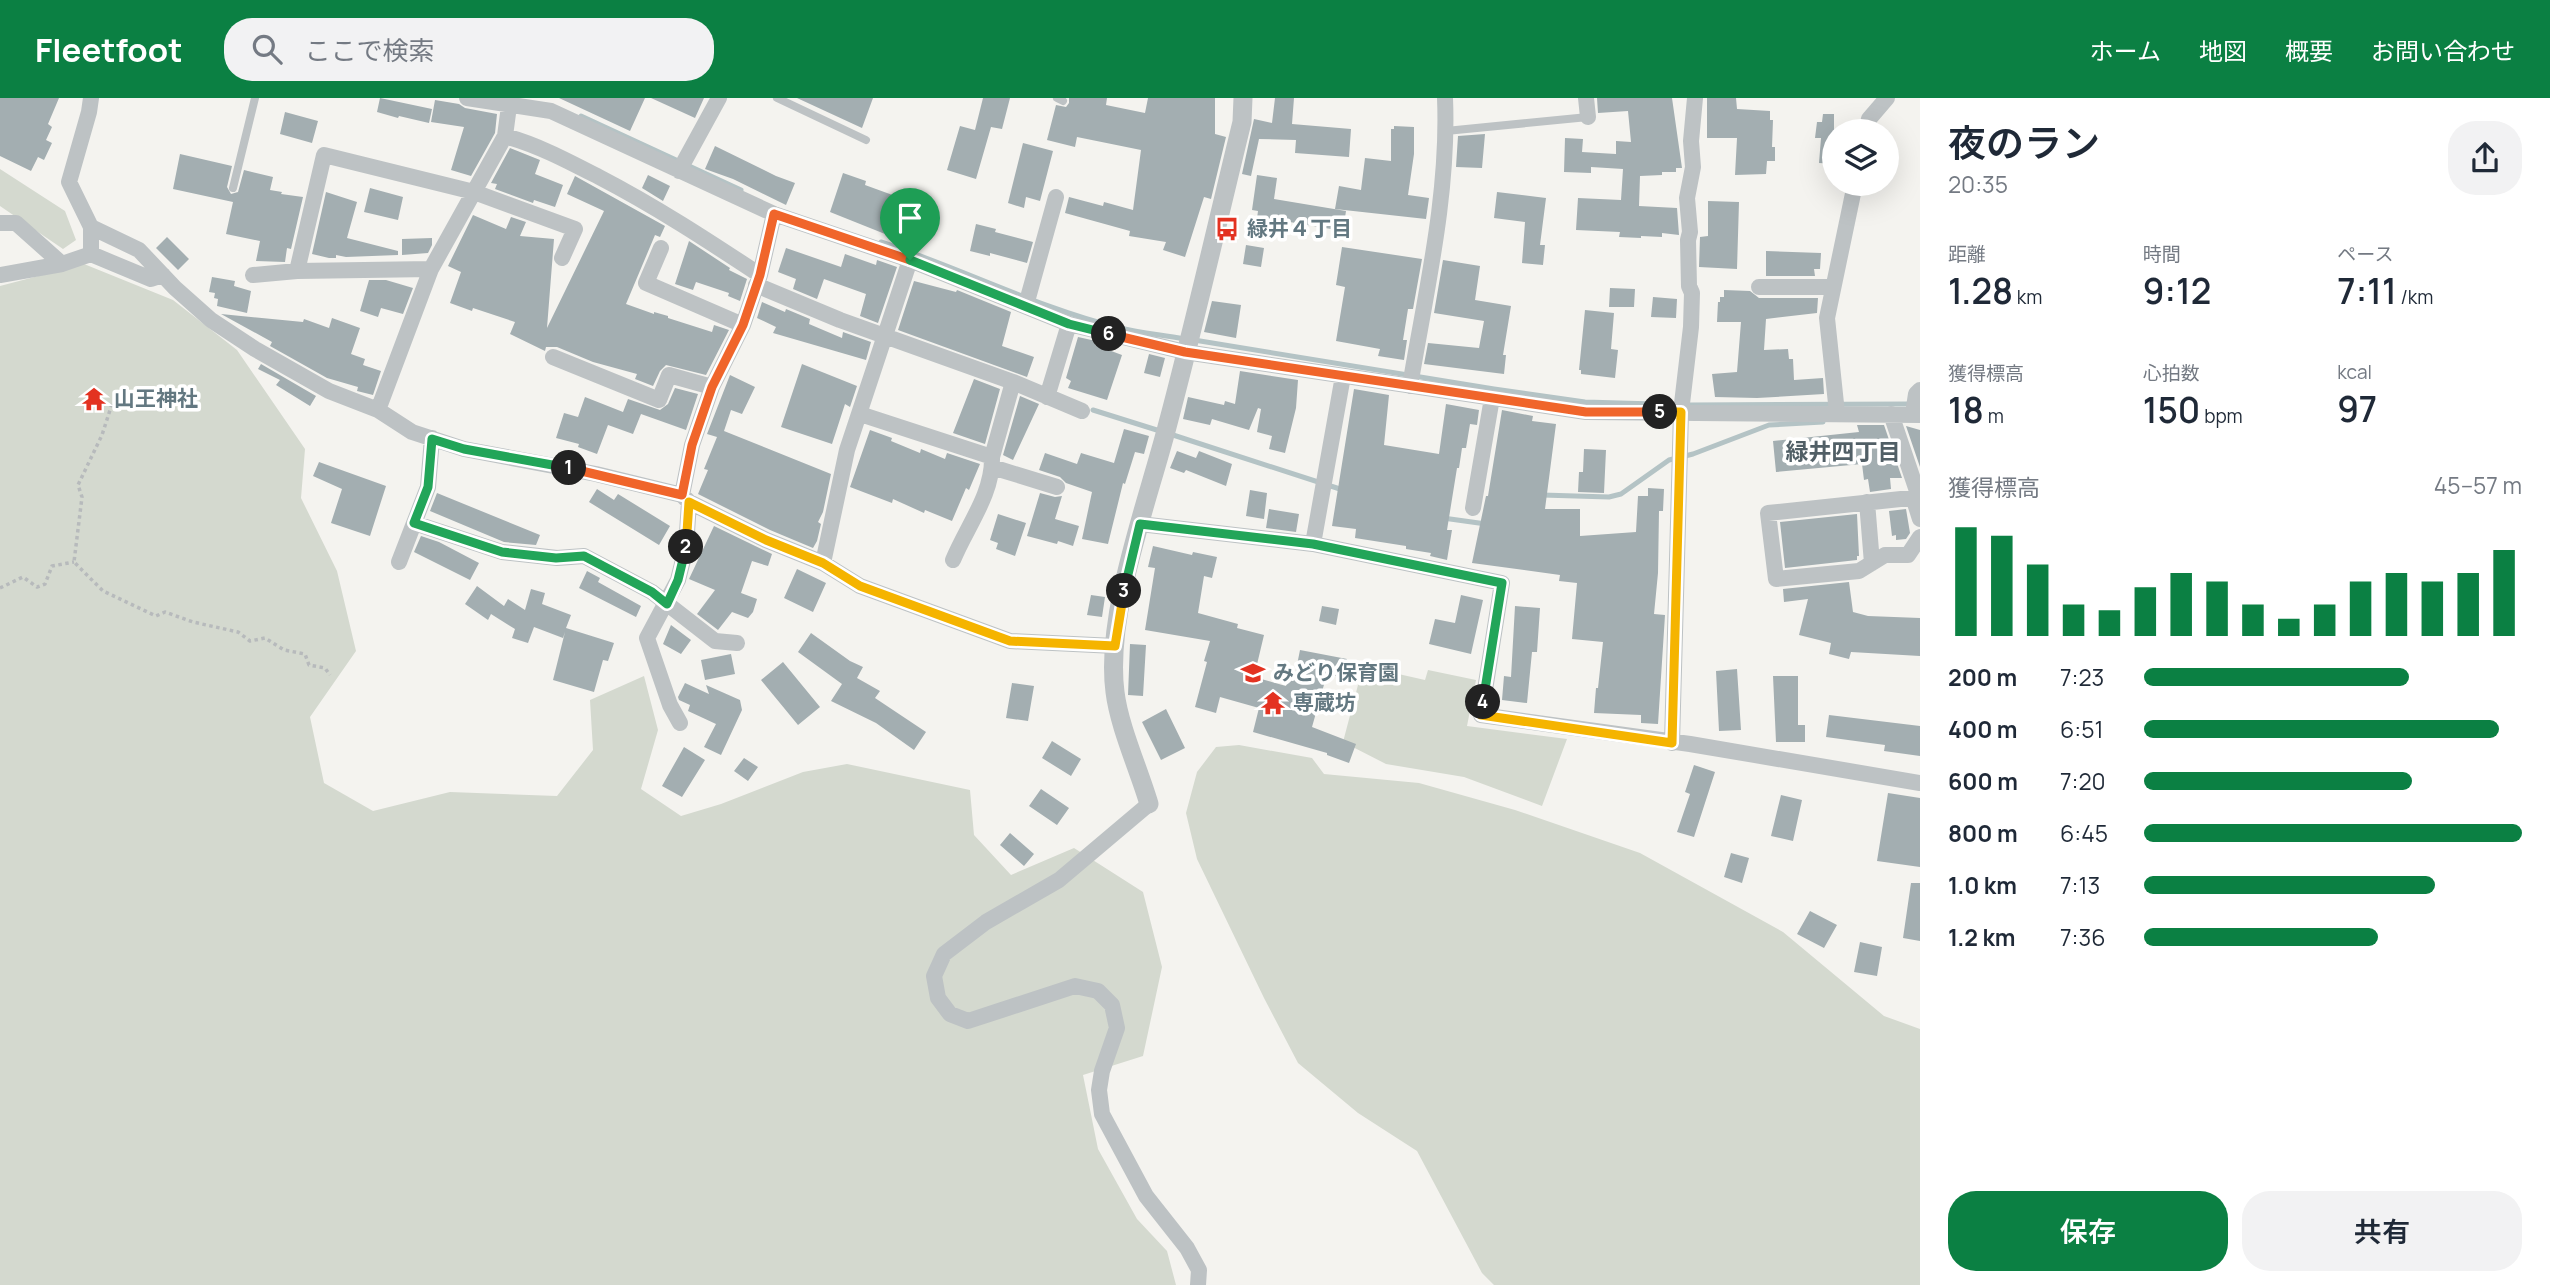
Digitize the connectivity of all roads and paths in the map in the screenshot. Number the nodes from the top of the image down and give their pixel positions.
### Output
1 (91, 98) edge
2 (255, 98) edge
3 (467, 98) edge
4 (719, 98) edge
5 (778, 98) edge
6 (1243, 98) edge
7 (1445, 98) edge
8 (1587, 98) edge
9 (1695, 98) edge
10 (1887, 98) edge
11 (554, 105) edge
12 (509, 106) junction
13 (1588, 117) joint
14 (1869, 119) edge
15 (1446, 131) junction
16 (505, 136) junction
17 (866, 141) dead end
18 (679, 171) junction
19 (233, 188) dead end
20 (474, 192) junction
21 (1852, 196) edge
22 (1056, 197) dead end
23 (774, 214) junction
24 (0, 223) edge
25 (91, 227) junction
26 (661, 248) dead end
27 (91, 254) junction
28 (562, 258) dead end
29 (910, 260) junction
30 (62, 264) junction
31 (431, 269) junction
32 (297, 271) junction
33 (0, 275) edge
34 (163, 275) junction
35 (253, 275) dead end
36 (758, 280) junction
37 (1759, 286) dead end
38 (1833, 287) junction
39 (1026, 305) junction
40 (1069, 324) junction
41 (743, 325) junction
42 (886, 336) junction
43 (1185, 352) junction
44 (553, 357) dead end
45 (1343, 376) junction
46 (1013, 382) junction
47 (1410, 386) junction
48 (712, 387) junction
49 (1920, 390) edge
50 (1046, 397) junction
51 (1492, 398) junction
52 (112, 404) dead end
53 (378, 410) junction
54 (1082, 411) dead end
55 (1681, 412) junction
56 (1837, 413) junction
57 (860, 414) junction
58 (1891, 414) junction
59 (1917, 414) edge
60 (432, 439) junction
61 (992, 462) junction
62 (1058, 487) dead end
63 (1917, 497) edge
64 (685, 498) junction
65 (1867, 502) junction
66 (1473, 509) dead end
67 (1920, 519) edge
68 (414, 523) junction
69 (1140, 524) junction
70 (1920, 537) edge
71 (1313, 544) junction
72 (953, 560) dead end
73 (74, 562) junction
74 (399, 562) dead end
75 (823, 563) junction
76 (1872, 563) junction
77 (0, 588) edge
78 (667, 604) junction
79 (737, 643) dead end
80 (1115, 646) junction
81 (330, 675) dead end
82 (680, 723) dead end
83 (1672, 743) junction
84 (1920, 783) edge
85 (1149, 804) joint
86 (1198, 1285) edge

1 - 25 street
2 - 19 lane
3 - 12 street
4 - 18 street
5 - 17 lane
6 - 43 street
7 - 15 street
8 - 13 street
9 - 55 street
10 - 14 street
11 - 12 street
11 - 18 street
12 - 16 street
13 - 15 lane
15 - 47 street
16 - 20 street
16 - 36 street
18 - 23 street
20 - 28 street
20 - 31 street
20 - 32 street
21 - 38 street
22 - 39 street
23 - 29 street
23 - 36 street
24 - 30 street
25 - 27 street
25 - 34 street
26 - 41 street
27 - 30 street
27 - 34 street
29 - 39 street
29 - 42 street
30 - 33 street
31 - 32 street
31 - 53 street
32 - 35 street
34 - 53 street
36 - 41 street
36 - 42 street
37 - 38 street
38 - 56 street
39 - 40 street
40 - 43 street
40 - 50 street
41 - 48 street
42 - 46 street
42 - 57 street
43 - 45 street
43 - 69 street
44 - 48 street
45 - 47 street
45 - 71 street
46 - 50 street
46 - 61 street
47 - 51 street
48 - 64 street
49 - 59 street
50 - 54 street
51 - 55 street
51 - 66 street
52 - 73 path
53 - 60 street
55 - 56 street
55 - 83 street
56 - 58 street
57 - 61 street
57 - 75 street
58 - 59 street
58 - 63 street
60 - 64 street
60 - 68 street
61 - 62 street
61 - 72 street
63 - 65 street
63 - 67 street
64 - 75 street
64 - 78 street
65 - 76 street
65 - 76 street
68 - 74 street
68 - 78 street
69 - 71 street
69 - 80 street
70 - 76 street
71 - 83 street
73 - 77 path
73 - 81 path
75 - 80 street
78 - 79 street
78 - 82 street
80 - 85 street
83 - 84 street
85 - 86 street

